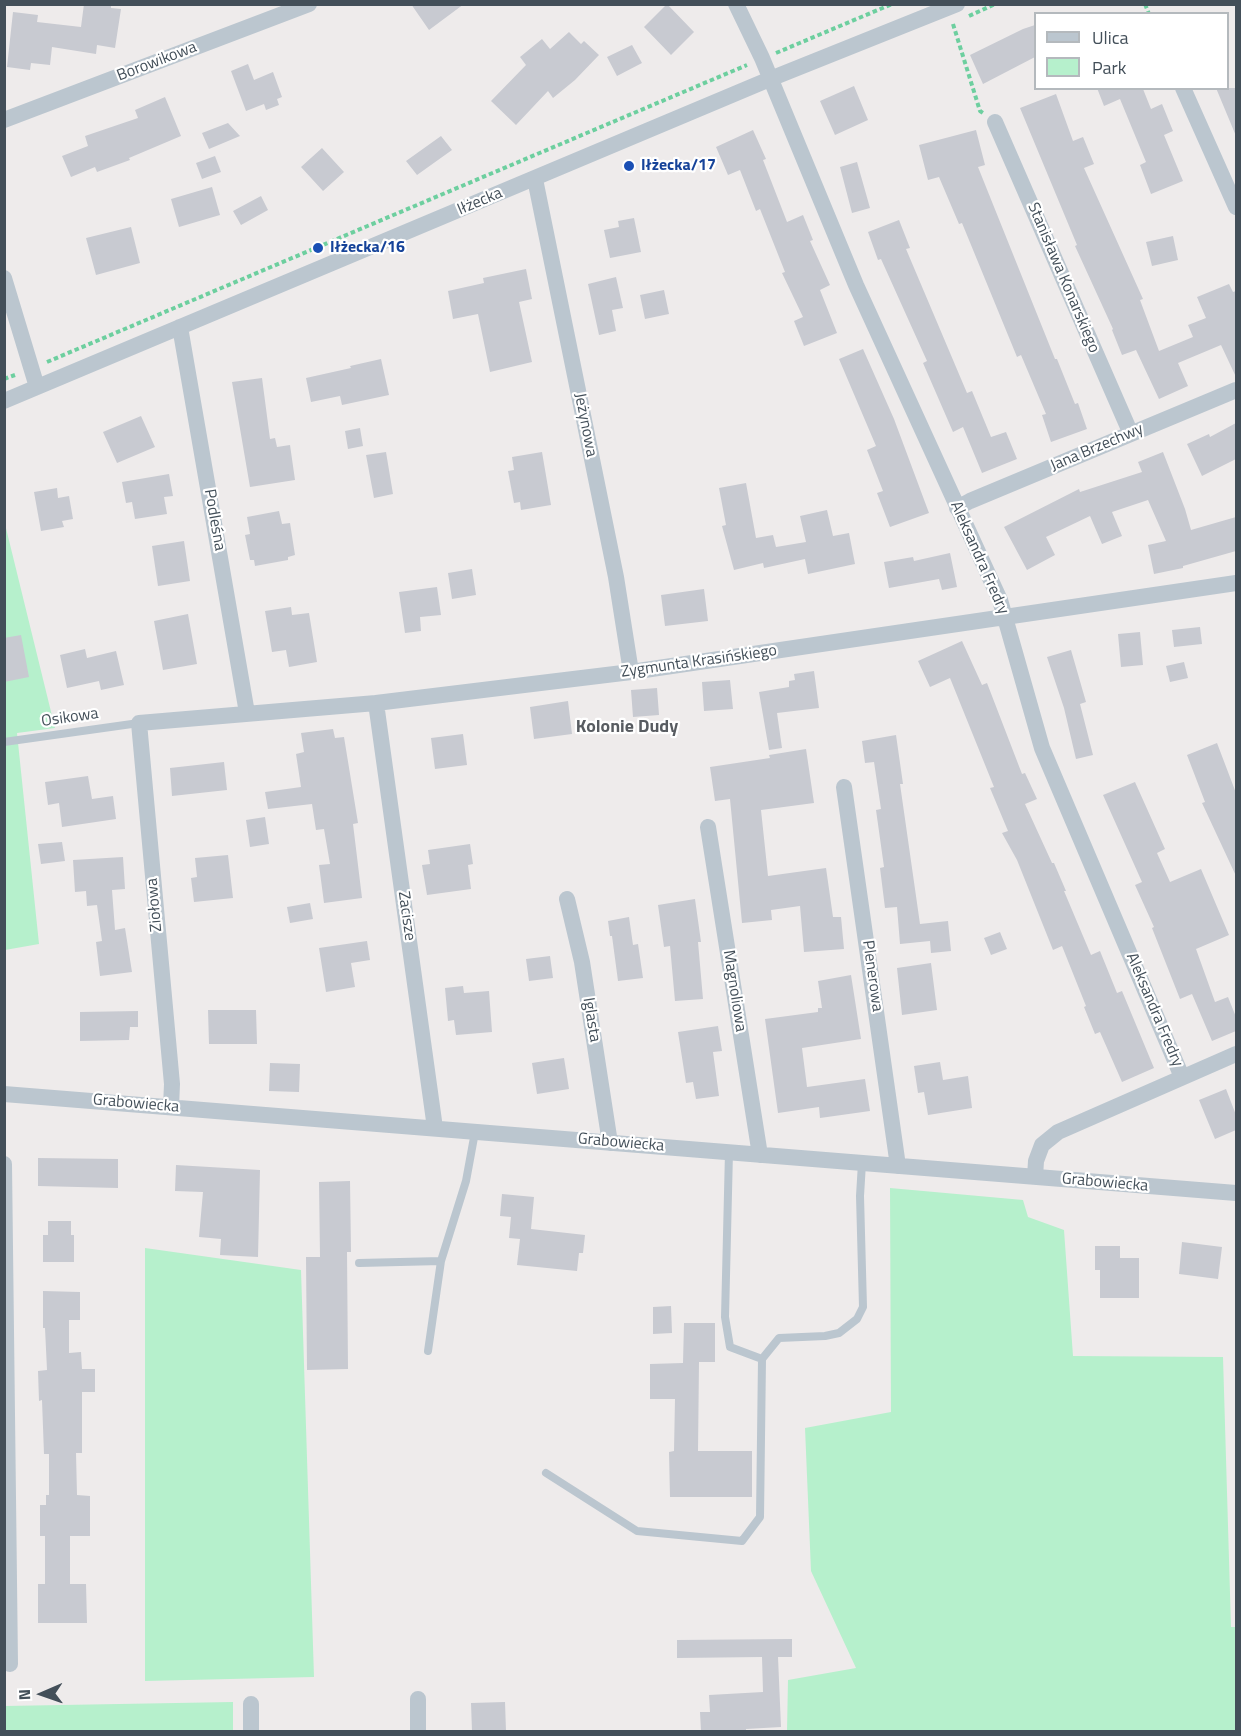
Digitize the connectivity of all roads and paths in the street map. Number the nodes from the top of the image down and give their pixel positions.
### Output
1 (309, 4) edge
2 (736, 4) edge
3 (892, 4) edge
4 (957, 4) edge
5 (953, 23) dead end
6 (762, 58) junction
7 (770, 79) junction
8 (1185, 90) edge
9 (4, 120) edge
10 (995, 122) joint
11 (535, 179) junction
12 (1236, 207) edge
13 (4, 278) edge
14 (180, 327) junction
15 (32, 368) junction
16 (4, 379) edge
17 (37, 387) junction
18 (1236, 390) edge
19 (4, 401) edge
20 (1131, 434) junction
21 (957, 508) junction
22 (1236, 583) edge
23 (1005, 616) junction
24 (631, 672) junction
25 (376, 703) junction
26 (247, 713) junction
27 (139, 723) junction
28 (4, 742) edge
29 (844, 787) dead end
30 (708, 827) dead end
31 (567, 899) dead end
32 (1236, 1054) edge
33 (1182, 1077) junction
34 (4, 1094) edge
35 (171, 1107) junction
36 (435, 1128) junction
37 (475, 1132) junction
38 (610, 1143) junction
39 (729, 1152) junction
40 (760, 1155) junction
41 (862, 1163) junction
42 (4, 1164) edge
43 (898, 1166) junction
44 (1035, 1177) junction
45 (1236, 1193) edge
46 (441, 1261) junction
47 (359, 1263) dead end
48 (428, 1351) dead end
49 (762, 1359) junction
50 (546, 1473) dead end
51 (10, 1664) dead end
52 (418, 1699) dead end
53 (251, 1704) dead end
54 (252, 1731) edge
55 (418, 1731) edge

1 - 9 street, Borowikowa
2 - 6 street
3 - 6 path
4 - 7 street, Iłżecka
5 - 10 path
6 - 7 street
6 - 15 path
7 - 11 street, Iłżecka
7 - 21 street, Aleksandra Fredry
8 - 12 street
10 - 20 street, Stanisława Konarskiego
11 - 14 street, Iłżecka
11 - 24 street, Jeżynowa
13 - 15 street
14 - 17 street, Iłżecka
14 - 26 street, Podleśna
15 - 16 path
15 - 17 street
17 - 19 street, Iłżecka
18 - 20 street, Jana Brzechwy
20 - 21 street, Jana Brzechwy
21 - 23 street, Aleksandra Fredry
22 - 23 street, Zygmunta Krasińskiego
23 - 24 street, Zygmunta Krasińskiego
23 - 33 street, Aleksandra Fredry
24 - 25 street, Zygmunta Krasińskiego
25 - 26 street, Zygmunta Krasińskiego
25 - 36 street, Zacisze
26 - 27 street, Zygmunta Krasińskiego
27 - 28 lane, Osikowa
27 - 35 street, Ziołowa
29 - 43 street, Plenerowa
30 - 40 street, Magnoliowa
31 - 38 street, Iglasta
32 - 33 street
33 - 44 street
34 - 35 street, Grabowiecka
35 - 36 street, Grabowiecka
36 - 37 street, Grabowiecka
37 - 38 street, Grabowiecka
37 - 46 lane
38 - 39 street, Grabowiecka
39 - 40 street, Grabowiecka
39 - 49 lane
40 - 41 street, Grabowiecka
41 - 43 street, Grabowiecka
41 - 49 lane
42 - 51 street
43 - 44 street, Grabowiecka
44 - 45 street, Grabowiecka
46 - 47 lane
46 - 48 lane
49 - 50 lane
52 - 55 street
53 - 54 street

